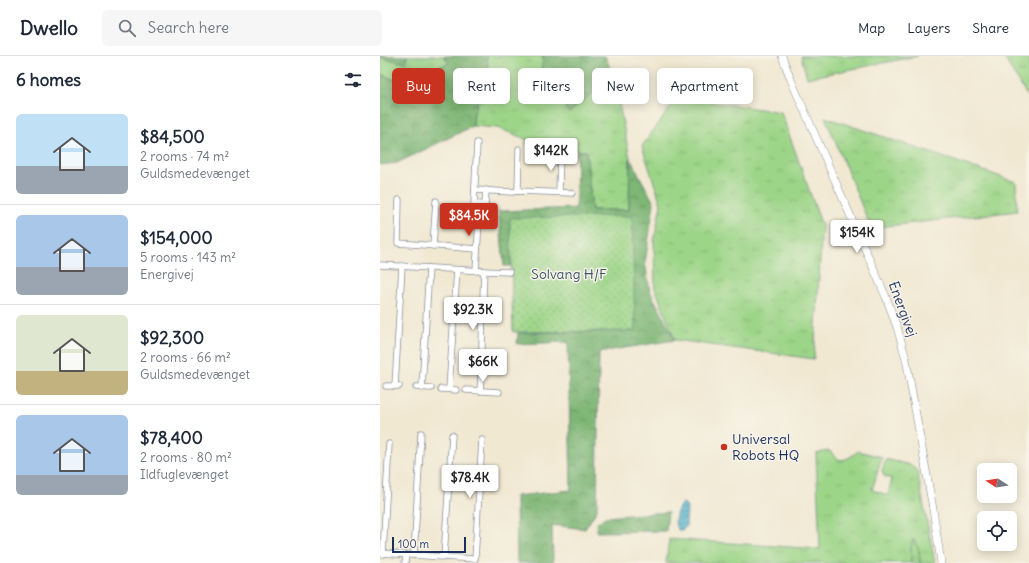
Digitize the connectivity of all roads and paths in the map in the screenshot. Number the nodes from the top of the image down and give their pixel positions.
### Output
1 (782, 56) edge
2 (477, 143) dead end
3 (519, 149) dead end
4 (560, 153) dead end
5 (475, 190) junction
6 (486, 190) junction
7 (518, 191) junction
8 (559, 192) junction
9 (572, 193) dead end
10 (399, 200) dead end
11 (436, 201) dead end
12 (480, 204) junction
13 (433, 246) junction
14 (477, 249) junction
15 (380, 265) edge
16 (402, 266) junction
17 (429, 268) junction
18 (457, 270) junction
19 (476, 271) junction
20 (484, 271) junction
21 (509, 272) dead end
22 (386, 386) dead end
23 (431, 388) dead end
24 (441, 389) dead end
25 (466, 390) dead end
26 (480, 391) junction
27 (499, 392) dead end
28 (421, 433) dead end
29 (452, 435) dead end
30 (482, 440) dead end
31 (389, 444) dead end
32 (381, 553) edge
33 (406, 555) junction
34 (414, 556) junction
35 (444, 557) junction
36 (405, 563) edge
37 (941, 563) edge

1 - 37 street, Energivej
2 - 5 street
3 - 7 street
4 - 8 street
5 - 6 street
5 - 12 street
6 - 7 street
6 - 12 street
7 - 8 street
8 - 9 street
10 - 13 street
11 - 13 street
12 - 14 street
13 - 14 street
14 - 19 street
15 - 16 street
16 - 17 street
16 - 22 street
17 - 18 street
17 - 23 street
18 - 19 street
18 - 24 street
19 - 20 street
20 - 21 street
20 - 26 street
25 - 26 street
26 - 27 street
28 - 34 street
29 - 35 street
30 - 35 street
31 - 32 street
32 - 33 street
33 - 34 street
33 - 36 street
34 - 35 street

